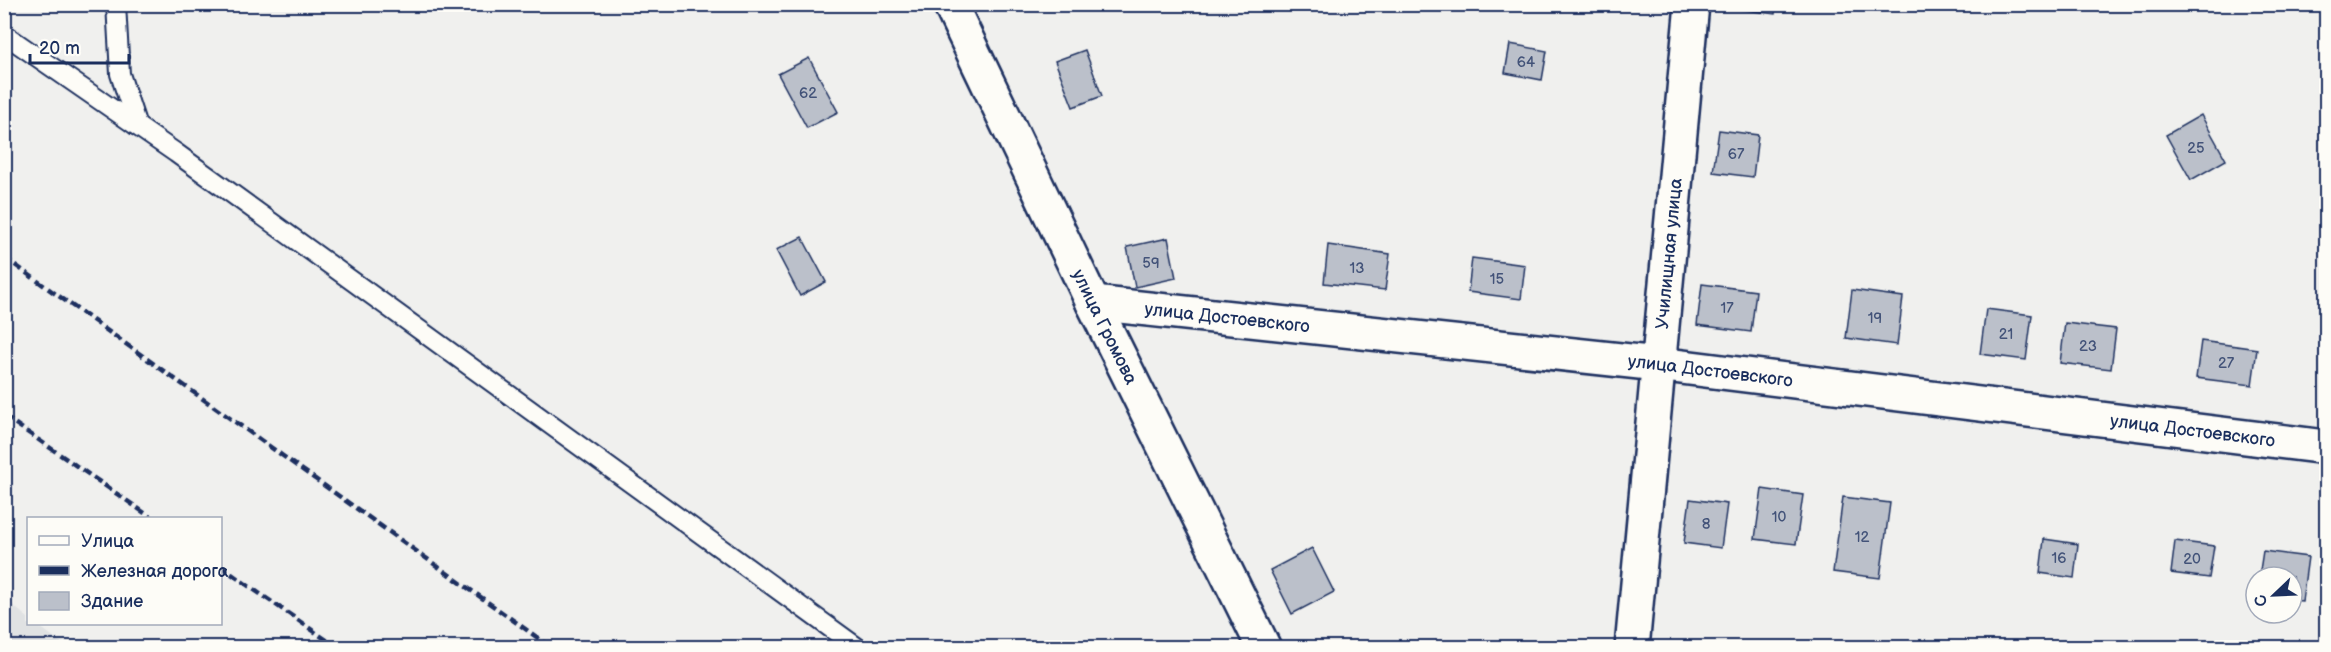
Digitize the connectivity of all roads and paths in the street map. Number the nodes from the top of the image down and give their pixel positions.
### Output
1 (116, 4) edge
2 (950, 4) edge
3 (1692, 4) edge
4 (4, 34) edge
5 (137, 126) junction
6 (1093, 303) junction
7 (1658, 364) junction
8 (2326, 447) edge
9 (858, 648) edge
10 (1264, 648) edge
11 (1632, 648) edge

1 - 5 lane
2 - 6 street, улица Громова
3 - 7 street, Училищная улица
4 - 5 lane
5 - 9 lane
6 - 7 street, улица Достоевского
6 - 10 street, улица Громова
7 - 8 street, улица Достоевского
7 - 11 street, Училищная улица

